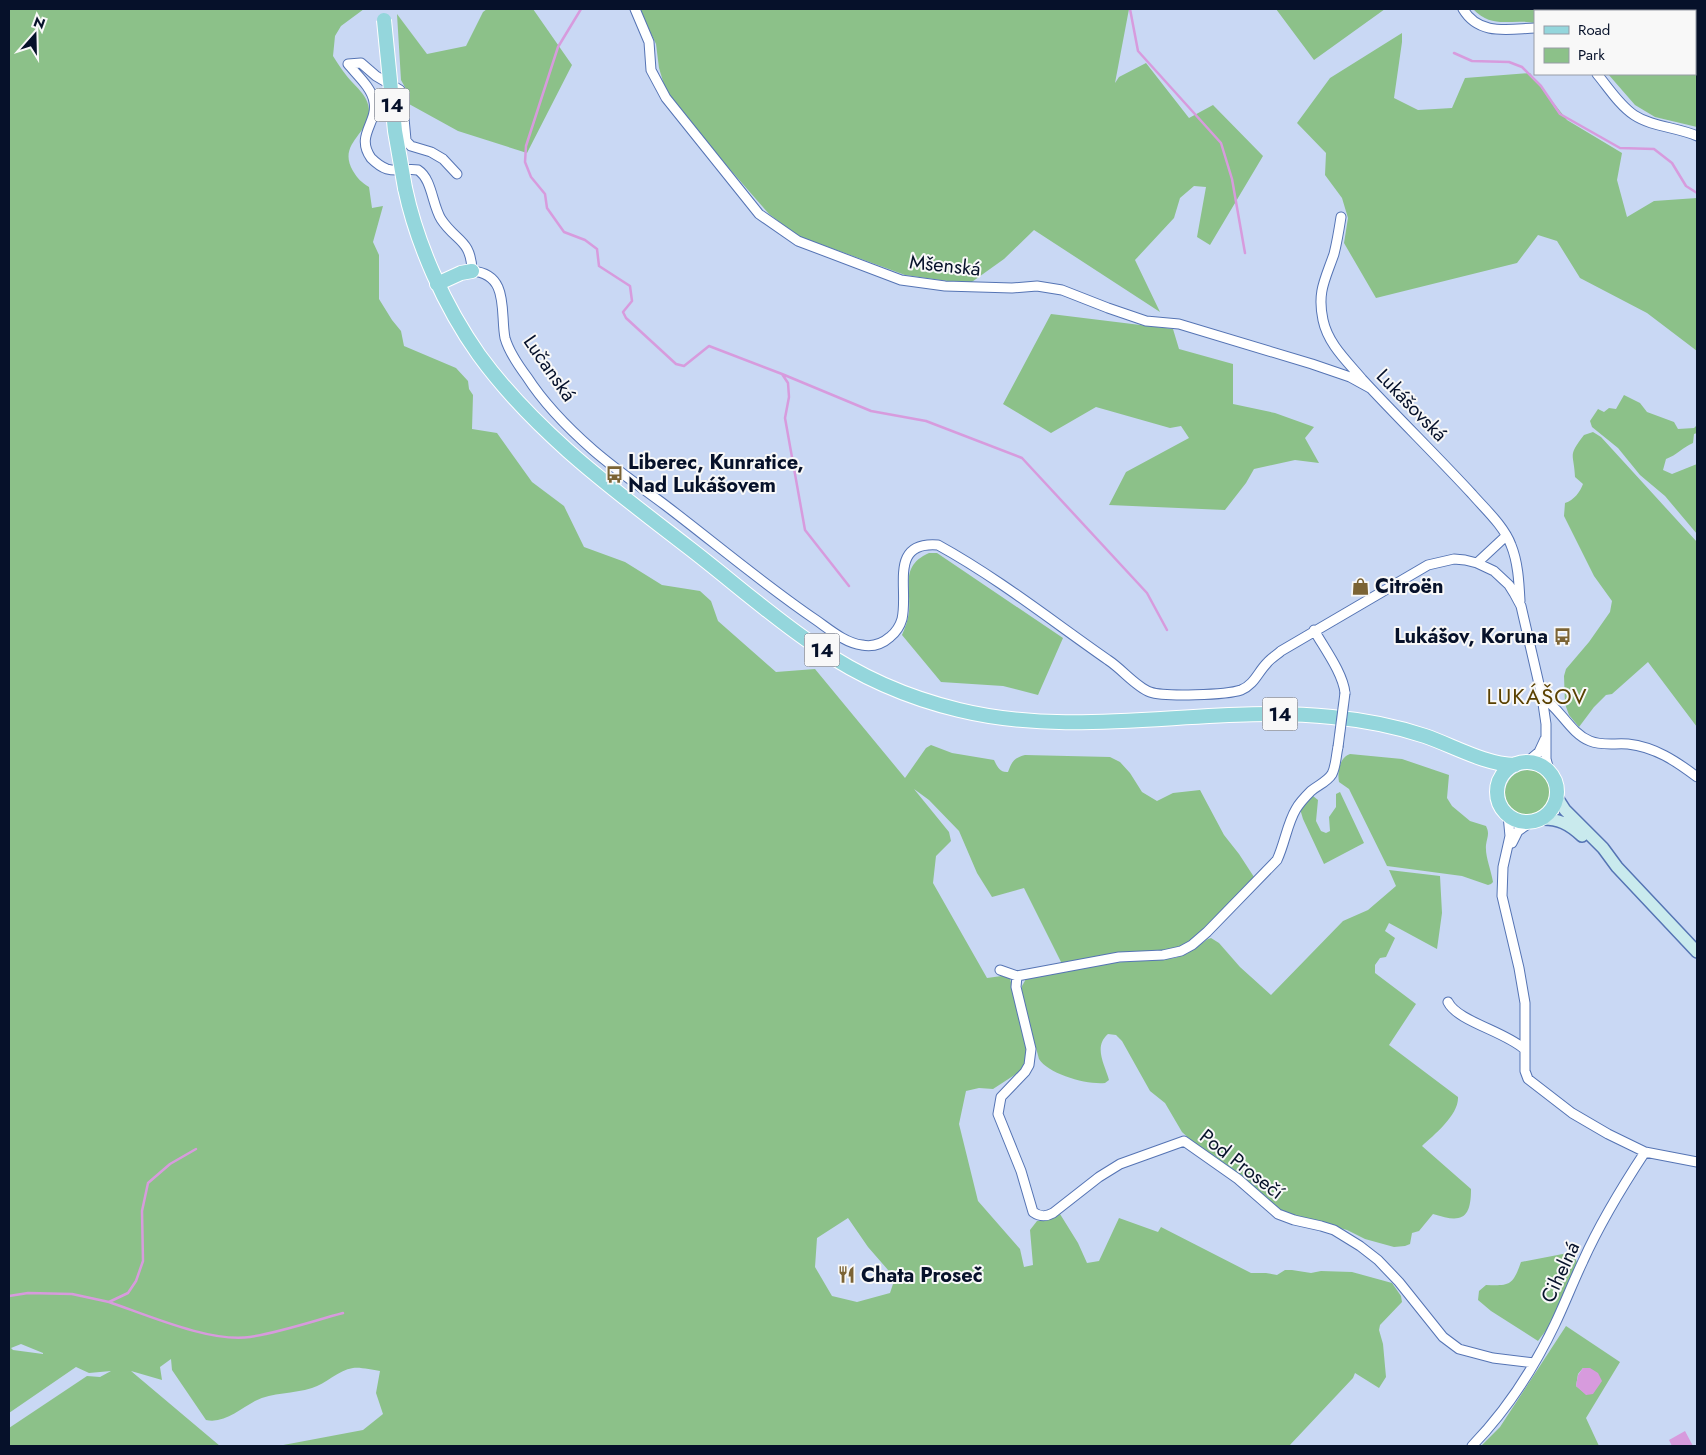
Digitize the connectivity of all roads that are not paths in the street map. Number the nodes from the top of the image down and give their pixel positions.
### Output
1 (635, 9) edge
2 (1463, 9) edge
3 (383, 15) edge
4 (1534, 28) edge
5 (1598, 75) edge
6 (1697, 136) edge
7 (457, 174) dead end
8 (1341, 217) dead end
9 (472, 271) junction
10 (438, 284) junction
11 (1370, 388) junction
12 (1506, 536) junction
13 (1477, 563) junction
14 (1521, 606) junction
15 (1314, 630) junction
16 (1542, 697) junction
17 (1546, 736) junction
18 (1453, 747) junction
19 (1521, 764) junction
20 (1550, 774) junction
21 (1697, 777) edge
22 (1498, 786) junction
23 (1556, 796) junction
24 (1508, 815) junction
25 (1535, 820) junction
26 (1507, 852) junction
27 (1617, 867) junction
28 (1697, 952) edge
29 (1000, 970) dead end
30 (1017, 976) junction
31 (1448, 1002) dead end
32 (1524, 1049) junction
33 (1645, 1152) junction
34 (1697, 1162) edge
35 (1534, 1363) junction
36 (1472, 1446) edge

1 - 11 street, Mšenská
2 - 4 street
3 - 10 main road, 14, bridge
5 - 6 street
7 - 9 street
8 - 11 street, Lukášovská
9 - 10 main road
9 - 15 street, Lučanská
10 - 18 main road, 14
11 - 12 street, Lukášovská
12 - 13 street
12 - 14 street, Lukášovská
13 - 14 street, Lučanská
13 - 15 street, Lučanská
14 - 16 street
15 - 30 street, bridge
16 - 17 street
16 - 21 street
17 - 19 street
17 - 20 street
18 - 19 main road, 14
18 - 22 main road, 14
19 - 20 main road, 14
19 - 22 main road
20 - 23 main road
22 - 24 main road, 14
23 - 25 main road
23 - 27 street
24 - 25 main road
24 - 26 street
25 - 26 street
25 - 27 street
26 - 32 street
27 - 28 street
29 - 30 street
30 - 35 street, Pod Prosečí
31 - 32 street
32 - 33 street
33 - 34 street
33 - 35 street, Cihelná
35 - 36 street, Cihelná

